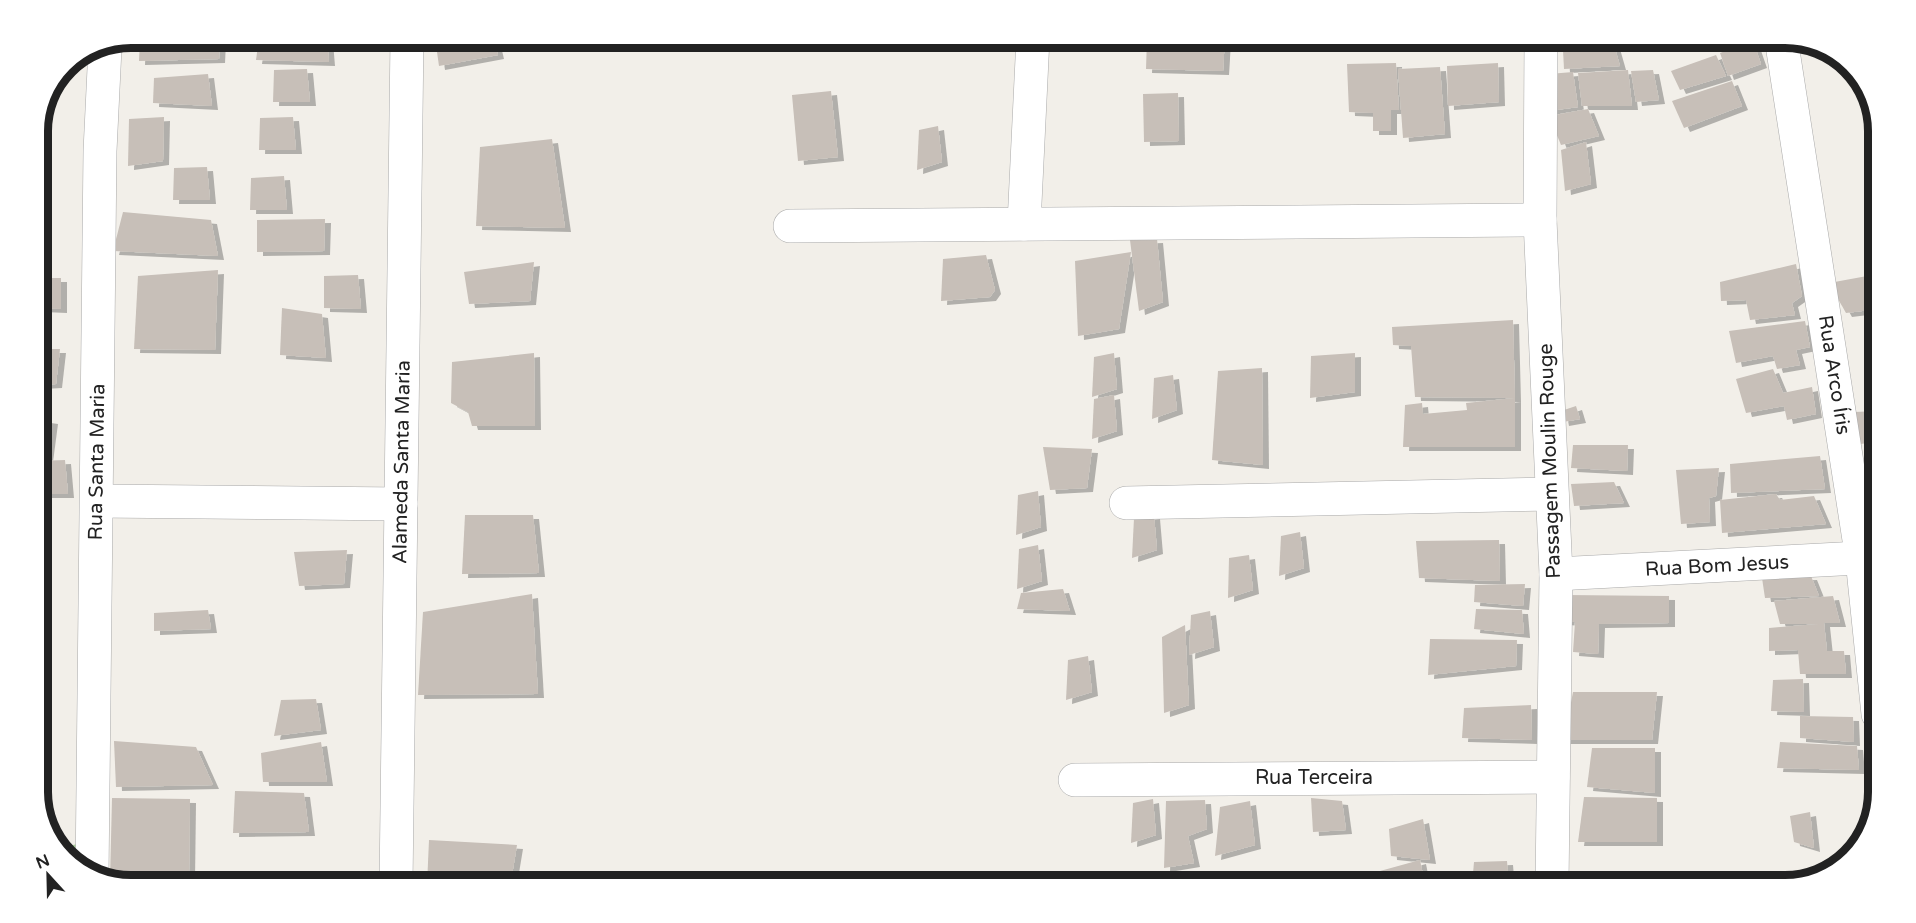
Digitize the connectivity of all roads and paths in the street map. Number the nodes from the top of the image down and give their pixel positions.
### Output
1 (406, 48) edge
2 (1033, 48) edge
3 (1541, 48) edge
4 (1783, 48) edge
5 (105, 53) edge
6 (1540, 220) junction
7 (1024, 224) junction
8 (790, 226) dead end
9 (1552, 494) junction
10 (96, 501) junction
11 (1126, 503) dead end
12 (401, 504) junction
13 (1868, 546) edge
14 (1868, 558) edge
15 (1556, 574) junction
16 (1553, 777) junction
17 (1075, 780) dead end
18 (92, 866) edge
19 (396, 875) edge
20 (1552, 875) edge

1 - 12 street, Alameda Santa Maria
2 - 7 street
3 - 6 street, Passagem Moulin Rouge
4 - 13 street, Rua Arco Íris
5 - 10 street, Rua Santa Maria
6 - 7 street
6 - 9 street, Passagem Moulin Rouge
7 - 8 street
9 - 11 street
9 - 15 street, Passagem Moulin Rouge
10 - 12 street
10 - 18 street, Rua Santa Maria
12 - 19 street, Alameda Santa Maria
14 - 15 street, Rua Bom Jesus
15 - 16 street, Passagem Moulin Rouge
16 - 17 street, Rua Terceira
16 - 20 street, Passagem Moulin Rouge

